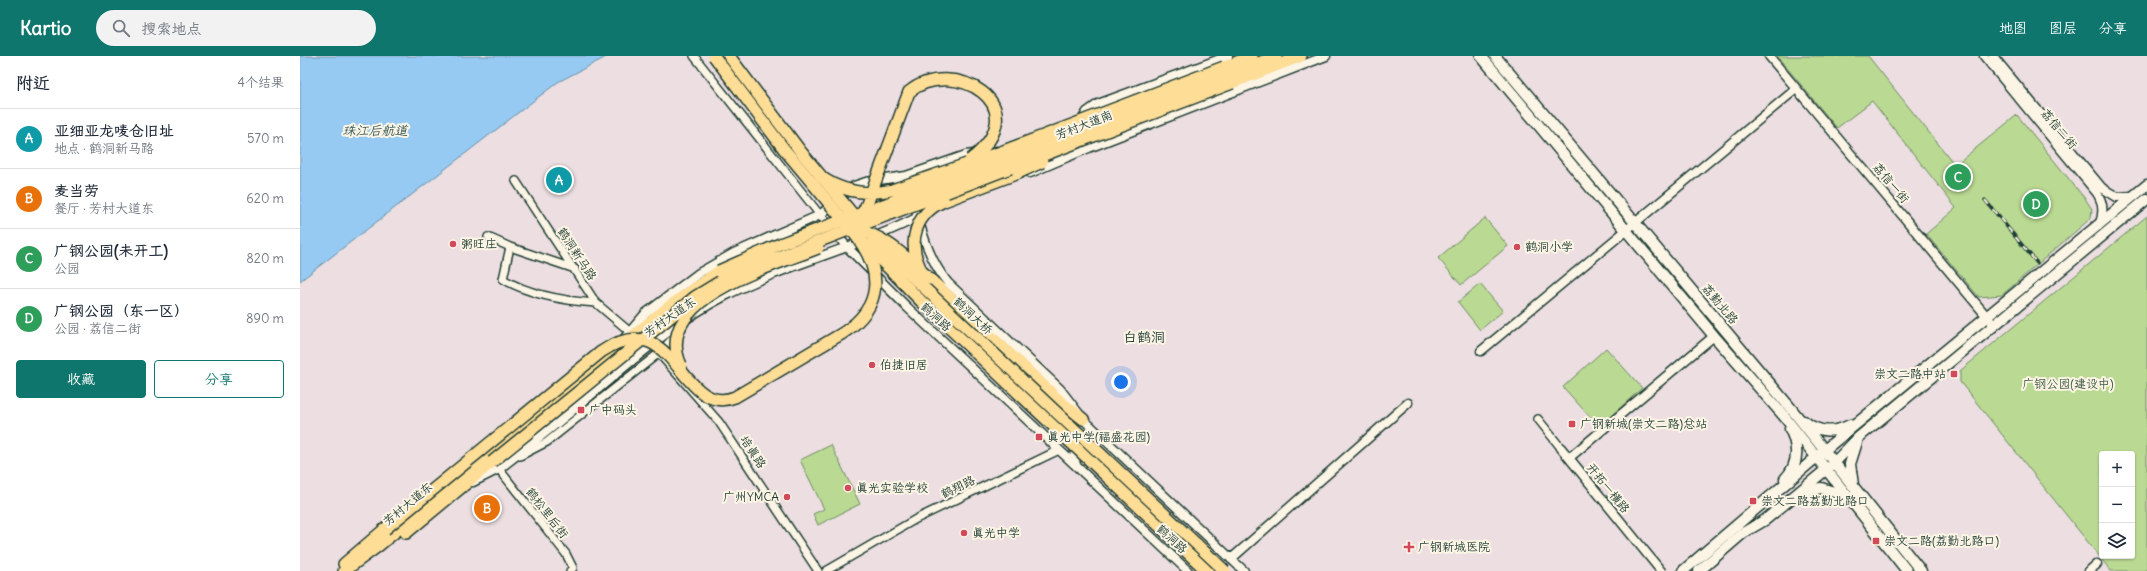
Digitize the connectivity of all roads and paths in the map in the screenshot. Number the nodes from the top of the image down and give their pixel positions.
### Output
1 (694, 56) edge
2 (714, 56) edge
3 (729, 56) edge
4 (1252, 56) edge
5 (1276, 56) edge
6 (1301, 56) edge
7 (1326, 56) edge
8 (1481, 56) edge
9 (1495, 56) edge
10 (1769, 56) edge
11 (1984, 56) edge
12 (1993, 56) edge
13 (1228, 70) edge
14 (1796, 89) junction
15 (1078, 130) junction
16 (1096, 134) junction
17 (1091, 146) junction
18 (962, 166) junction
19 (906, 176) junction
20 (821, 177) junction
21 (516, 182) dead end
22 (2147, 185) edge
23 (2133, 196) junction
24 (2147, 199) edge
25 (820, 215) junction
26 (876, 218) junction
27 (918, 218) junction
28 (1635, 223) junction
29 (2100, 223) junction
30 (1625, 231) junction
31 (836, 233) junction
32 (854, 233) junction
33 (808, 234) junction
34 (488, 237) dead end
35 (510, 247) junction
36 (847, 247) junction
37 (575, 269) junction
38 (930, 279) junction
39 (596, 303) junction
40 (695, 315) junction
41 (1987, 316) junction
42 (1994, 325) junction
43 (629, 331) junction
44 (1714, 336) junction
45 (617, 349) junction
46 (1481, 351) dead end
47 (659, 353) junction
48 (693, 384) junction
49 (1408, 403) dead end
50 (1788, 413) junction
51 (1083, 419) junction
52 (1538, 419) dead end
53 (1863, 419) junction
54 (1100, 435) junction
55 (1859, 437) junction
56 (1561, 448) joint
57 (1060, 450) junction
58 (1824, 450) junction
59 (1816, 457) junction
60 (1569, 458) junction
61 (511, 460) junction
62 (1076, 465) junction
63 (496, 466) junction
64 (1830, 466) junction
65 (1854, 486) junction
66 (1798, 492) junction
67 (1850, 497) junction
68 (1758, 507) junction
69 (1765, 520) junction
70 (1231, 559) junction
71 (2097, 564) dead end
72 (337, 571) edge
73 (344, 571) edge
74 (357, 571) edge
75 (570, 571) edge
76 (818, 571) edge
77 (826, 571) edge
78 (1188, 571) edge
79 (1207, 571) edge
80 (1225, 571) edge
81 (1244, 571) edge
82 (1661, 571) edge
83 (1683, 571) edge
84 (1699, 571) edge
85 (1907, 571) edge
86 (1921, 571) edge
87 (2089, 571) edge

1 - 25 street, 鹤洞路
2 - 32 main road, 鹤洞大桥, bridge
3 - 20 main road, 鹤洞大桥, bridge
4 - 13 main road
5 - 13 main road, 芳村大道南
6 - 13 main road, 芳村大道南
7 - 17 street, 芳村大道南
8 - 30 main road, 荔勤北路
9 - 28 main road, 荔勤北路
10 - 14 street, 荔信一街
11 - 29 street, 荔信二街
12 - 23 street, 荔信二街
13 - 15 street, 芳村大道南
13 - 16 main road, 芳村大道南, bridge
13 - 18 main road, bridge
13 - 33 main road, 芳村大道南, bridge
14 - 28 street
14 - 41 street, 荔信一街
15 - 17 street
15 - 19 street, 芳村大道南
16 - 26 main road, 芳村大道南, bridge
16 - 38 main road, bridge
17 - 27 street, 芳村大道南
18 - 20 main road, bridge
18 - 31 main road, bridge
19 - 25 street, 芳村大道东
19 - 27 street
20 - 80 main road, 鹤洞大桥, bridge
21 - 37 street, 鹤洞新马路
22 - 23 main road
23 - 29 main road
24 - 42 main road
25 - 36 street, 鹤洞路
25 - 43 street, 芳村大道东
26 - 31 main road, 芳村大道东, bridge
26 - 48 main road, bridge
27 - 36 street, 芳村大道东
27 - 51 street
28 - 30 street
28 - 50 main road, 荔勤北路
29 - 41 main road
30 - 44 main road, 荔勤北路
30 - 46 street
31 - 63 main road, 芳村大道东, bridge
32 - 48 main road, bridge
32 - 79 main road, 鹤洞大桥, bridge
33 - 38 main road, bridge
33 - 45 main road, 芳村大道东, bridge
34 - 35 street
35 - 37 street
35 - 39 street
36 - 40 street, 芳村大道东
36 - 57 street, 鹤洞路
37 - 39 street, 鹤洞新马路
38 - 51 main road
39 - 43 street, 鹤洞新马路
40 - 47 street
40 - 61 street, 芳村大道东
41 - 42 street, 荔信一街
41 - 53 main road
42 - 55 main road
43 - 45 street, 芳村大道东
44 - 50 main road, 荔勤北路
44 - 60 street
45 - 73 main road, 芳村大道东
47 - 61 street
47 - 76 street, 培真路
48 - 72 main road, bridge
49 - 70 street
50 - 53 main road
50 - 58 main road, 荔勤北路
50 - 59 main road, 荔勤北路
50 - 68 main road
51 - 54 street
52 - 56 street, 开拓一横路
53 - 58 main road
54 - 62 street
54 - 70 street
55 - 64 main road
55 - 65 main road
56 - 60 street, 开拓一横路
57 - 62 street, 鹤洞路
57 - 77 street, 鹤翔路
58 - 59 main road
58 - 64 main road, 荔勤北路
59 - 64 main road, 荔勤北路
59 - 68 main road
60 - 82 street, 开拓一横路
61 - 63 street, 芳村大道东
62 - 78 street, 鹤洞路
63 - 74 main road, 芳村大道东
63 - 75 street, 鹤松里后街
64 - 65 main road, 荔勤北路
64 - 66 main road
64 - 67 main road, 荔勤北路
65 - 86 main road, 荔勤北路
66 - 67 main road
66 - 69 main road
67 - 85 main road, 荔勤北路
68 - 69 main road
68 - 83 main road
69 - 84 main road
70 - 81 street
71 - 87 street

